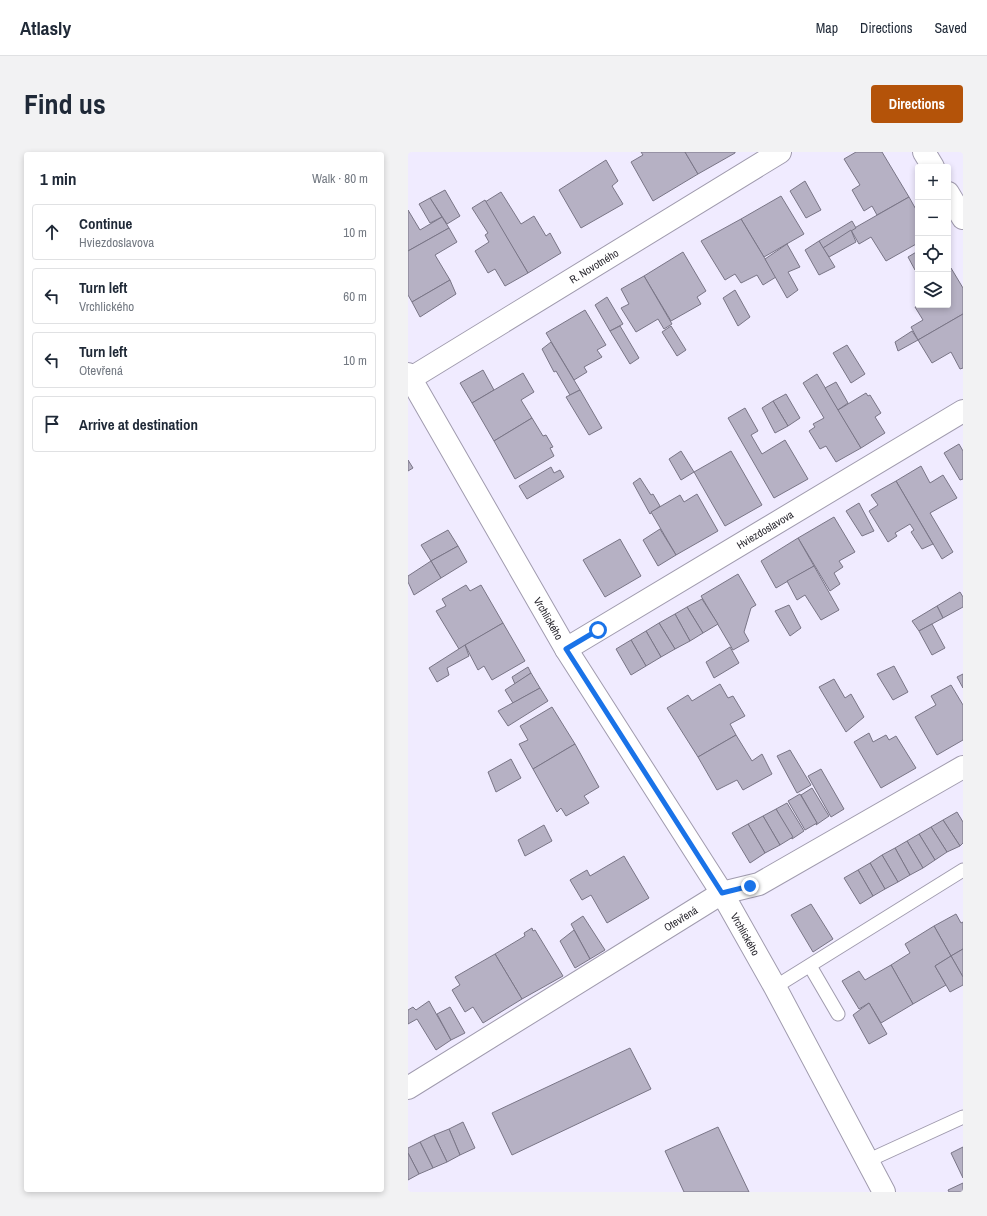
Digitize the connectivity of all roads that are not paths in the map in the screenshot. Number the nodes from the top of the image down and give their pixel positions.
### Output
1 (780, 152) edge
2 (924, 152) edge
3 (931, 164) edge
4 (951, 197) edge
5 (963, 218) edge
6 (409, 378) edge
7 (963, 411) edge
8 (566, 649) junction
9 (962, 771) edge
10 (963, 870) edge
11 (722, 893) junction
12 (810, 966) junction
13 (775, 987) junction
14 (838, 1014) dead end
15 (408, 1088) edge
16 (963, 1116) edge
17 (867, 1161) junction
18 (884, 1192) edge

1 - 6 street, R. Novotného
2 - 3 street
4 - 5 street
6 - 8 street, Vrchlického
7 - 8 street, Hviezdoslavova
8 - 11 street, Vrchlického
9 - 11 street, Otevřená
10 - 12 lane
11 - 13 street, Vrchlického
11 - 15 street, Otevřená
12 - 13 lane
12 - 14 lane
13 - 17 street, Vrchlického
16 - 17 lane
17 - 18 street, Vrchlického

